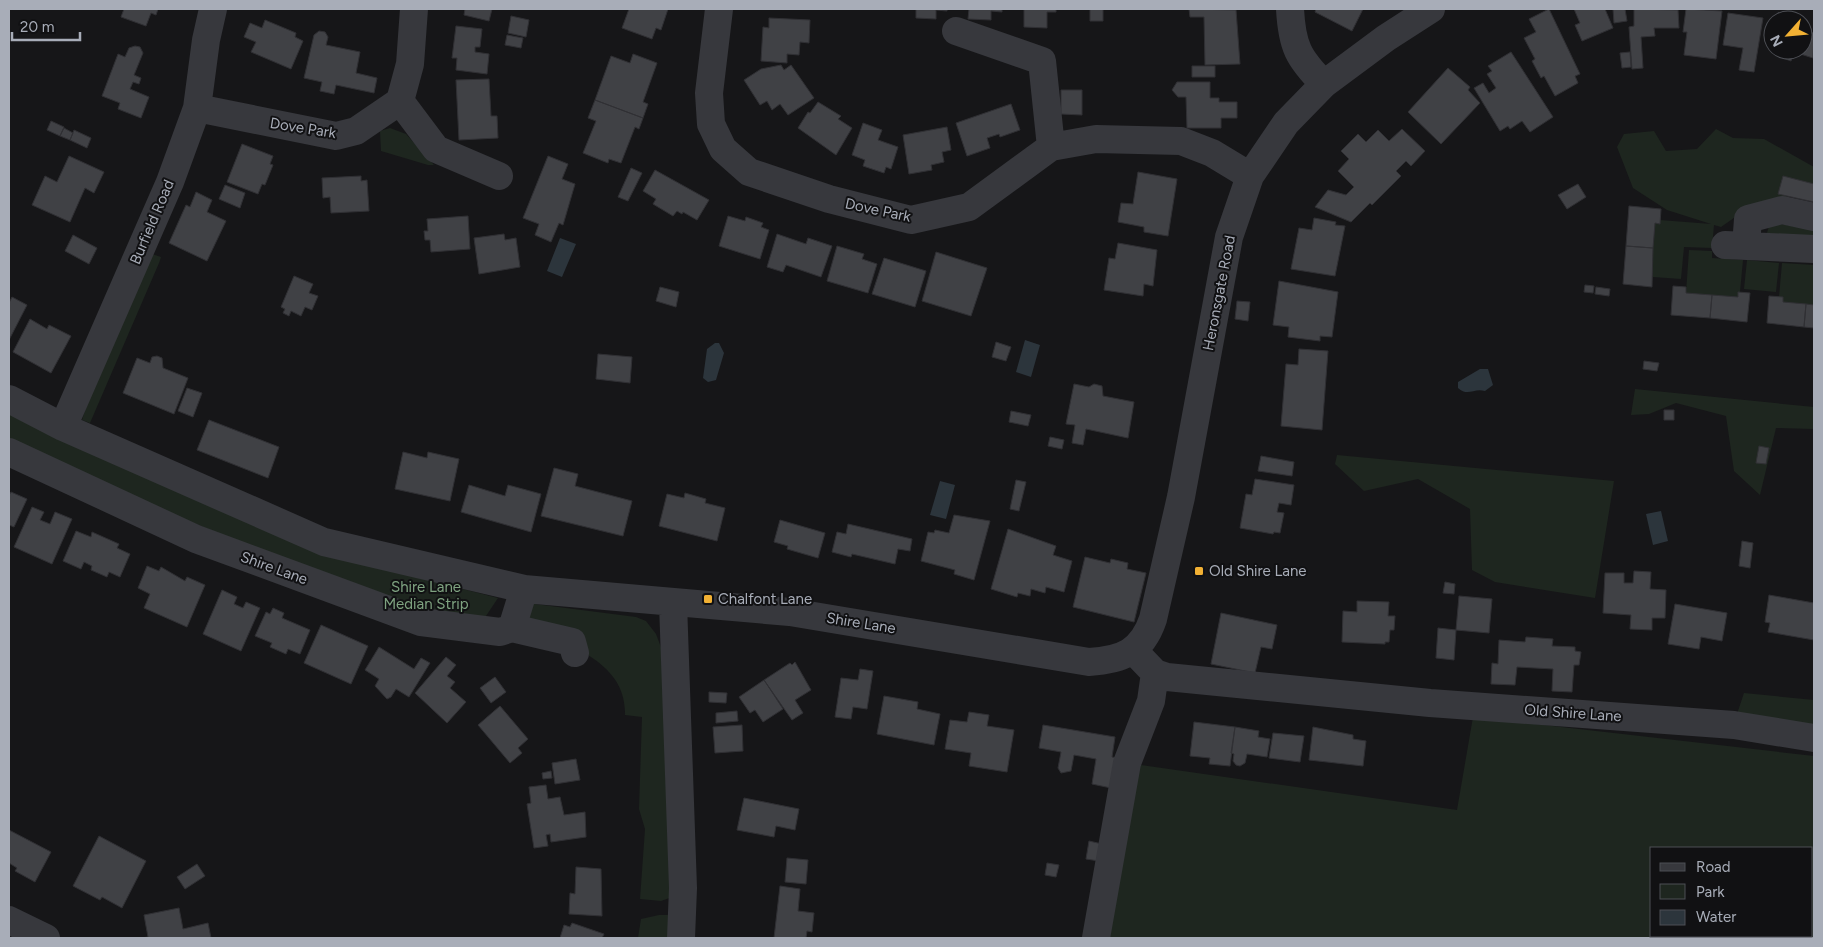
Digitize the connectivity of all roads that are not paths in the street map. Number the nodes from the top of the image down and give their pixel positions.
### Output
1 (213, 9) edge
2 (414, 9) edge
3 (719, 9) edge
4 (1290, 9) edge
5 (1431, 9) edge
6 (956, 31) dead end
7 (1324, 84) junction
8 (400, 101) junction
9 (198, 108) junction
10 (1052, 147) junction
11 (499, 176) dead end
12 (1250, 176) junction
13 (1814, 217) edge
14 (1814, 249) edge
15 (9, 399) edge
16 (63, 427) junction
17 (9, 452) edge
18 (524, 589) junction
19 (673, 603) junction
20 (512, 628) junction
21 (1133, 650) junction
22 (575, 653) dead end
23 (1155, 673) junction
24 (1814, 738) edge
25 (9, 920) edge
26 (46, 938) edge
27 (680, 938) edge
28 (1096, 938) edge

1 - 9 street, Burfield Road
2 - 8 street
3 - 10 street, Dove Park
4 - 7 street
5 - 7 street, Heronsgate Road
6 - 10 street
7 - 12 street, Heronsgate Road
8 - 9 street, Dove Park
8 - 11 street
9 - 16 street, Burfield Road
10 - 12 street, Dove Park
12 - 21 street, Heronsgate Road
13 - 14 street
15 - 16 street, Shire Lane
16 - 18 street, Shire Lane
17 - 20 street, Shire Lane
18 - 19 street, Shire Lane
18 - 20 street
19 - 21 street, Shire Lane
19 - 27 street
20 - 22 street, Shire Lane
21 - 23 street
23 - 24 street, Old Shire Lane
23 - 28 street
25 - 26 street

